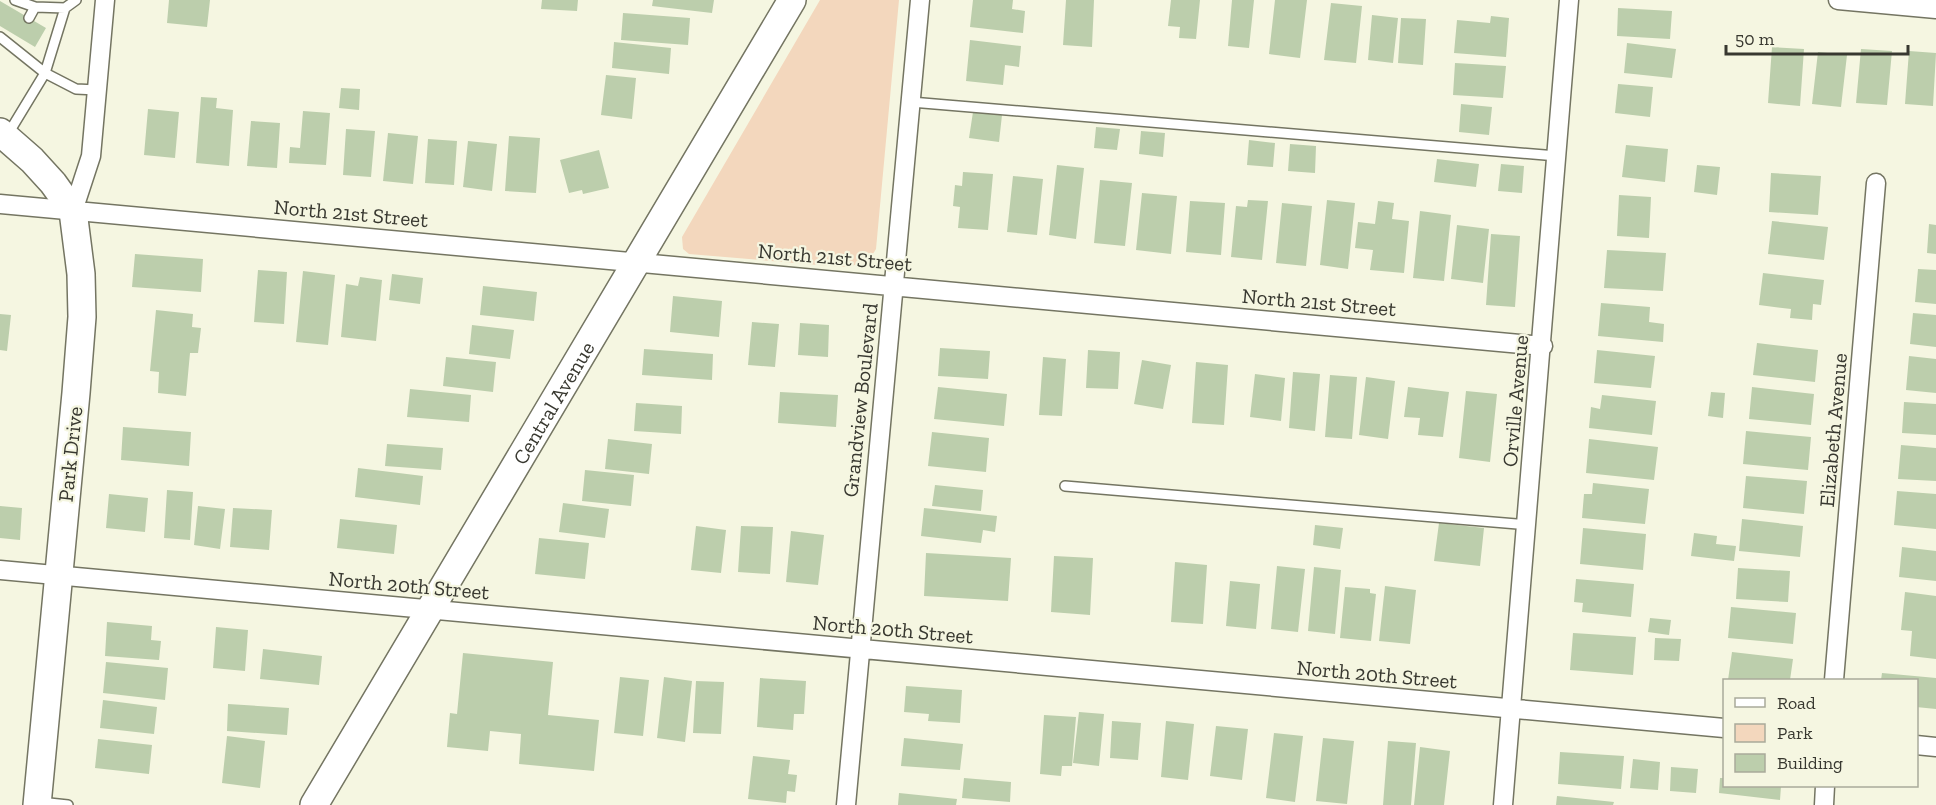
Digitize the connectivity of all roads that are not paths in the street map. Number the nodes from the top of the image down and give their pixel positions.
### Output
1 (76, 0) edge
2 (105, 0) edge
3 (792, 0) edge
4 (920, 0) edge
5 (1569, 0) edge
6 (1838, 0) edge
7 (11, 2) edge
8 (1911, 3) edge
9 (35, 7) junction
10 (65, 8) junction
11 (1936, 9) edge
12 (29, 18) dead end
13 (0, 37) edge
14 (19, 38) dead end
15 (14, 47) junction
16 (45, 73) junction
17 (97, 90) junction
18 (911, 102) junction
19 (3, 135) edge
20 (1557, 156) junction
21 (1876, 183) dead end
22 (0, 204) edge
23 (73, 211) junction
24 (637, 262) junction
25 (894, 285) junction
26 (1543, 346) junction
27 (1065, 486) dead end
28 (1528, 525) junction
29 (0, 570) edge
30 (57, 575) junction
31 (431, 610) junction
32 (858, 648) junction
33 (1834, 679) edge
34 (1512, 710) junction
35 (1723, 728) edge
36 (1918, 746) edge
37 (1936, 747) edge
38 (1825, 787) edge
39 (38, 803) edge
40 (68, 805) edge
41 (314, 805) edge
42 (846, 805) edge
43 (1503, 805) edge
44 (1824, 805) edge

1 - 10 lane
2 - 17 street
3 - 24 main road, Central Avenue
4 - 18 street, Grandview Boulevard
5 - 20 street, Orville Avenue
6 - 8 street
7 - 9 lane
8 - 11 street
9 - 10 lane
9 - 12 lane
10 - 16 lane
13 - 15 lane
14 - 15 lane
15 - 16 lane
16 - 17 lane
16 - 19 lane
17 - 23 street
18 - 20 lane
18 - 25 street, Grandview Boulevard
19 - 23 main road, Park Drive
20 - 26 street, Orville Avenue
21 - 33 street, Elizabeth Avenue
22 - 23 street, North 21st Street
23 - 24 street, North 21st Street
23 - 30 main road, Park Drive
24 - 25 street, North 21st Street
24 - 31 main road, Central Avenue
25 - 26 street, North 21st Street
25 - 32 street, Grandview Boulevard
26 - 28 street, Orville Avenue
27 - 28 lane
28 - 34 street, Orville Avenue
29 - 30 street, North 20th Street
30 - 31 street, North 20th Street
30 - 39 main road, Park Drive
31 - 32 street, North 20th Street
31 - 41 main road, Central Avenue
32 - 34 street, North 20th Street
32 - 42 street, Grandview Boulevard
34 - 35 street, North 20th Street
34 - 43 street, Orville Avenue
36 - 37 street
38 - 44 street
39 - 40 lane

